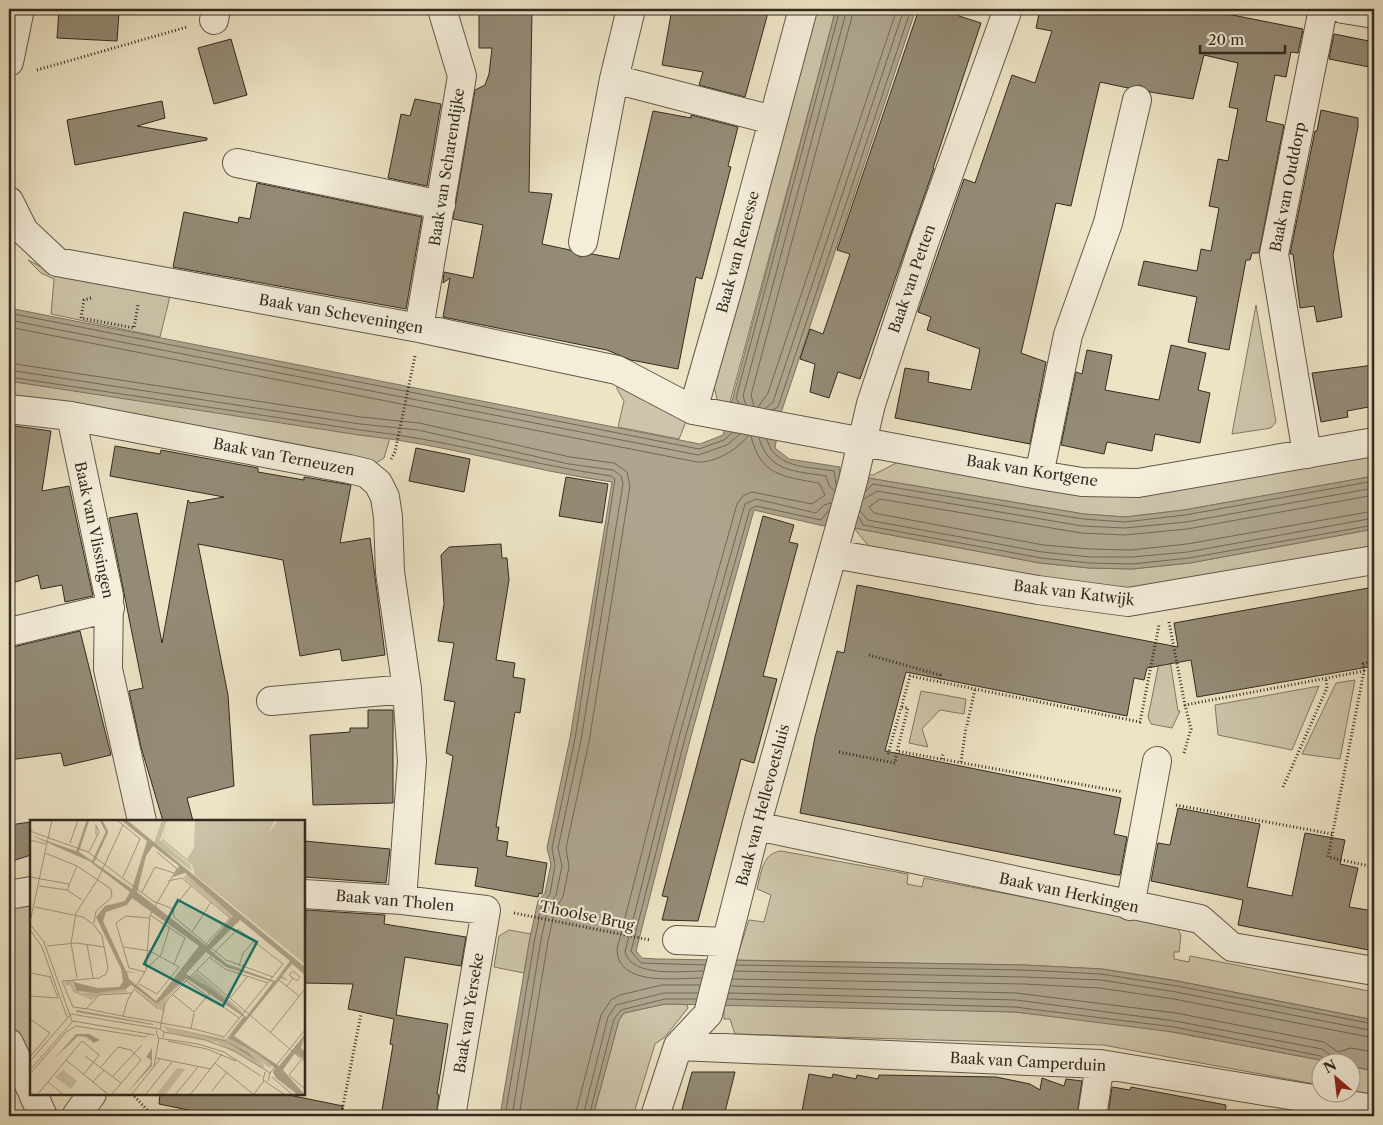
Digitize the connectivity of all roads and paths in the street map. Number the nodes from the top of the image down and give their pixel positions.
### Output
1 (20, 9) edge
2 (252, 9) edge
3 (442, 9) edge
4 (631, 9) edge
5 (803, 9) edge
6 (1008, 9) edge
7 (1323, 9) edge
8 (1343, 9) edge
9 (215, 14) edge
10 (1374, 14) edge
11 (18, 67) edge
12 (614, 79) junction
13 (1137, 100) dead end
14 (773, 120) junction
15 (237, 164) dead end
16 (9, 202) edge
17 (442, 205) junction
18 (583, 242) dead end
19 (142, 278) junction
20 (100, 297) dead end
21 (419, 328) junction
22 (411, 379) dead end
23 (9, 408) edge
24 (693, 410) junction
25 (71, 416) junction
26 (863, 440) junction
27 (1374, 442) edge
28 (394, 452) dead end
29 (1307, 454) junction
30 (1039, 475) junction
31 (833, 554) junction
32 (1374, 560) edge
33 (1164, 597) junction
34 (110, 608) junction
35 (9, 632) edge
36 (869, 656) dead end
37 (1374, 661) edge
38 (1364, 671) junction
39 (1326, 678) junction
40 (939, 682) junction
41 (407, 689) junction
42 (975, 689) junction
43 (271, 701) dead end
44 (1186, 705) junction
45 (902, 707) junction
46 (897, 751) junction
47 (839, 752) dead end
48 (888, 754) dead end
49 (943, 754) dead end
50 (942, 759) junction
51 (1170, 759) joint
52 (960, 762) junction
53 (1283, 787) dead end
54 (1125, 792) dead end
55 (1166, 803) dead end
56 (142, 820) edge
57 (756, 826) junction
58 (1333, 834) junction
59 (1374, 867) edge
60 (30, 891) edge
61 (305, 894) edge
62 (9, 895) edge
63 (402, 900) junction
64 (1130, 906) junction
65 (486, 910) joint
66 (524, 914) dead end
67 (645, 940) dead end
68 (677, 940) dead end
69 (726, 942) junction
70 (1374, 971) edge
71 (361, 1014) dead end
72 (9, 1043) edge
73 (678, 1046) junction
74 (1100, 1064) junction
75 (30, 1087) edge
76 (33, 1095) edge
77 (91, 1095) edge
78 (133, 1095) edge
79 (1374, 1109) edge
80 (43, 1116) edge
81 (76, 1116) edge
82 (153, 1116) edge
83 (340, 1116) edge
84 (452, 1116) edge
85 (655, 1116) edge
86 (1092, 1116) edge

1 - 11 street
2 - 9 path
3 - 17 street, Baak van Scharendijke
4 - 12 street
5 - 14 street, Baak van Renesse
6 - 26 street, Baak van Petten
7 - 29 street, Baak van Ouddorp
8 - 10 street
9 - 11 path
12 - 14 street
12 - 18 street
13 - 30 street
14 - 24 street, Baak van Renesse
15 - 17 street
16 - 19 street, Baak van Scheveningen
17 - 21 street, Baak van Scharendijke
19 - 20 path
19 - 21 street, Baak van Scheveningen
21 - 24 street, Baak van Scheveningen
22 - 28 path
23 - 25 street, Baak van Terneuzen
24 - 26 street, Baak van Kortgene
25 - 34 street, Baak van Vlissingen
25 - 41 street, Baak van Terneuzen
26 - 30 street, Baak van Kortgene
26 - 31 street, Baak van Petten
27 - 29 street, Baak van Kortgene
29 - 30 street, Baak van Kortgene
31 - 33 street, Baak van Katwijk
31 - 57 street, Baak van Hellevoetsluis
32 - 33 street, Baak van Katwijk
33 - 42 path
33 - 44 path
34 - 35 street
34 - 56 street, Baak van Vlissingen
36 - 40 path
37 - 38 path
38 - 39 path
38 - 58 path
39 - 44 path
39 - 53 path
40 - 42 path
40 - 45 path
41 - 43 street
41 - 63 street, Baak van Terneuzen
42 - 52 path
44 - 51 path
45 - 46 path
45 - 48 path
46 - 47 path
46 - 50 path
49 - 50 path
50 - 52 path
51 - 64 street
52 - 54 path
55 - 58 path
57 - 64 street, Baak van Herkingen
57 - 69 street, Baak van Hellevoetsluis
58 - 59 path
60 - 62 street
61 - 63 street, Baak van Tholen
63 - 65 street, Baak van Tholen
64 - 70 street, Baak van Herkingen
65 - 84 street, Baak van Yerseke
66 - 67 path, Thoolse Brug
68 - 69 street
69 - 73 street, Baak van Hellevoetsluis
71 - 83 path
72 - 75 street
73 - 74 street, Baak van Camperduin
73 - 85 street
74 - 79 street, Baak van Camperduin
74 - 86 street
76 - 80 street
77 - 81 street
78 - 82 path

